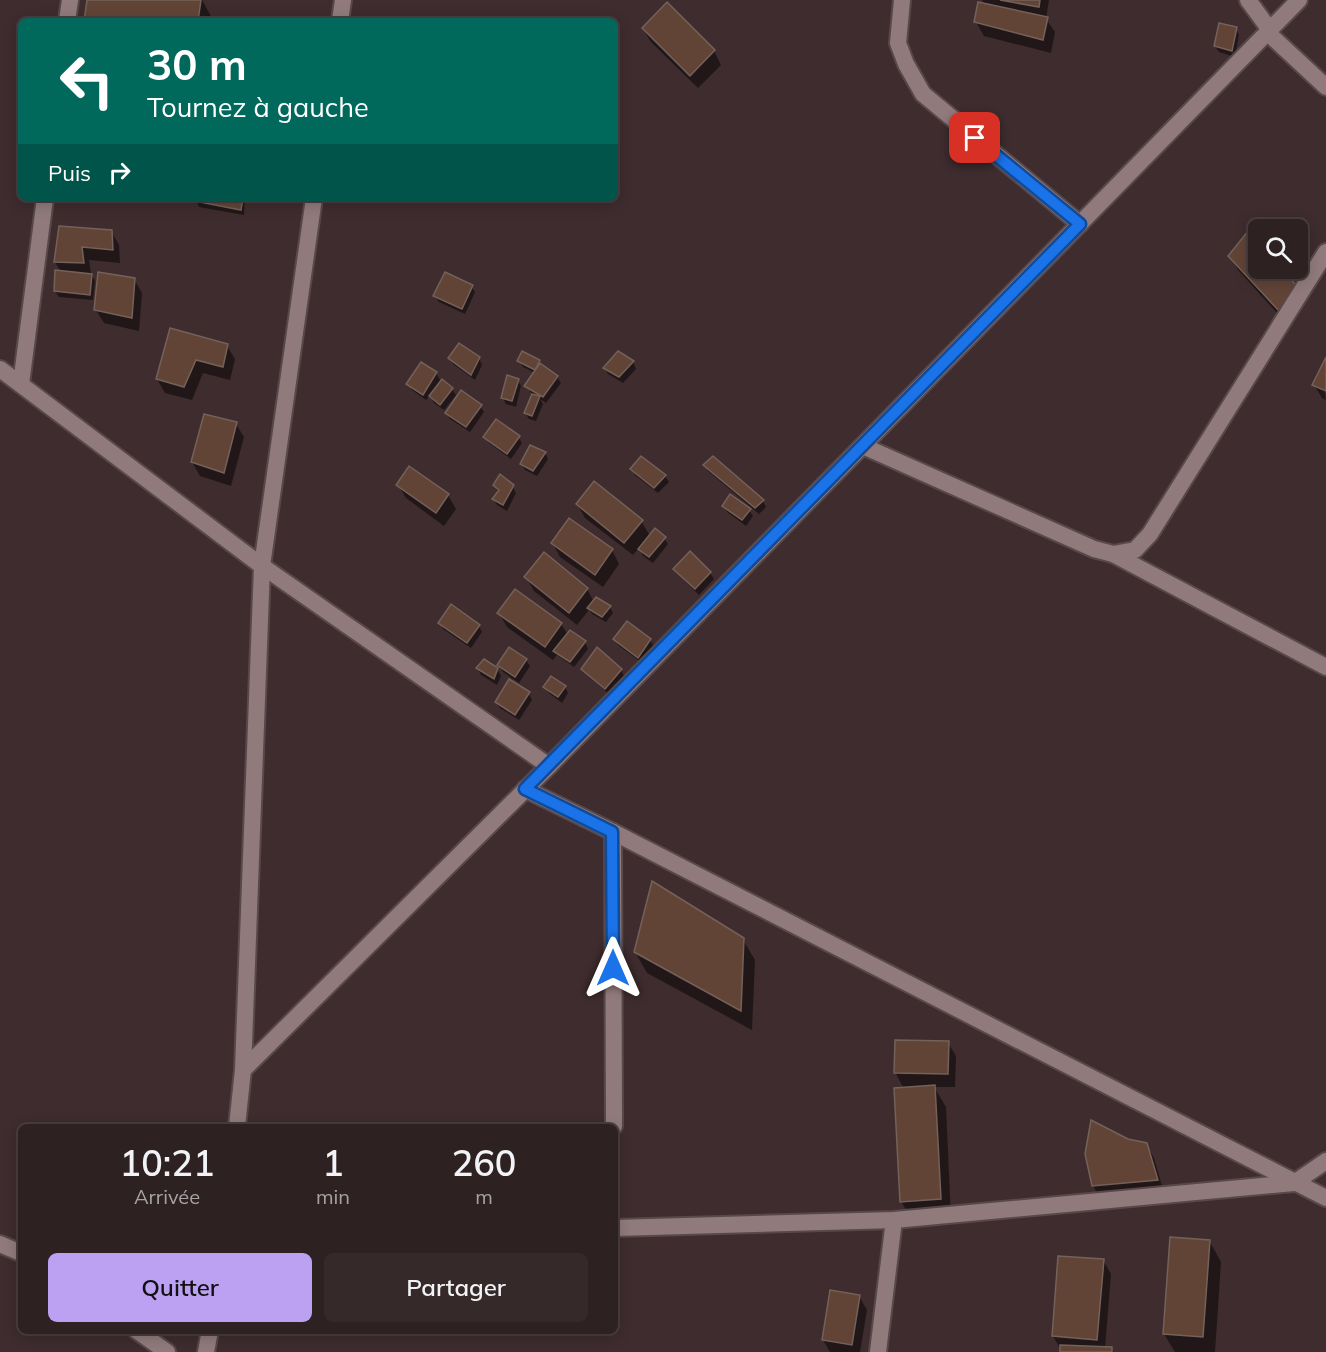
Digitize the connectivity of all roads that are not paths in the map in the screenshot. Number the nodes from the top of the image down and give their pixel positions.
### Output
1 (70, 0) edge
2 (343, 0) edge
3 (902, 0) edge
4 (1248, 0) edge
5 (1299, 0) edge
6 (67, 18) edge
7 (340, 18) edge
8 (1269, 32) junction
9 (1326, 87) edge
10 (45, 201) edge
11 (314, 201) edge
12 (1080, 224) junction
13 (1326, 252) edge
14 (0, 369) edge
15 (21, 384) junction
16 (862, 446) junction
17 (1113, 554) junction
18 (262, 566) junction
19 (1326, 667) edge
20 (549, 766) junction
21 (525, 789) junction
22 (612, 832) junction
23 (243, 1070) junction
24 (237, 1124) edge
25 (614, 1124) edge
26 (1326, 1161) edge
27 (1294, 1183) junction
28 (1326, 1198) edge
29 (894, 1220) junction
30 (618, 1228) edge
31 (0, 1244) edge
32 (18, 1253) edge
33 (142, 1334) edge
34 (209, 1334) edge
35 (167, 1352) edge
36 (206, 1352) edge
37 (878, 1352) edge

1 - 6 street
2 - 7 street
3 - 12 street
4 - 8 street
5 - 8 street
8 - 9 street
8 - 12 street
10 - 15 street
11 - 18 street
12 - 16 street
13 - 17 street
14 - 15 street
15 - 18 street
16 - 17 street
16 - 20 street
17 - 19 street
18 - 20 street
18 - 23 street
20 - 21 street
21 - 22 street
21 - 23 street
22 - 25 street
22 - 27 street
23 - 24 street
26 - 27 street
27 - 28 street
27 - 29 street
29 - 30 street
29 - 37 street
31 - 32 street
33 - 35 street
34 - 36 street

